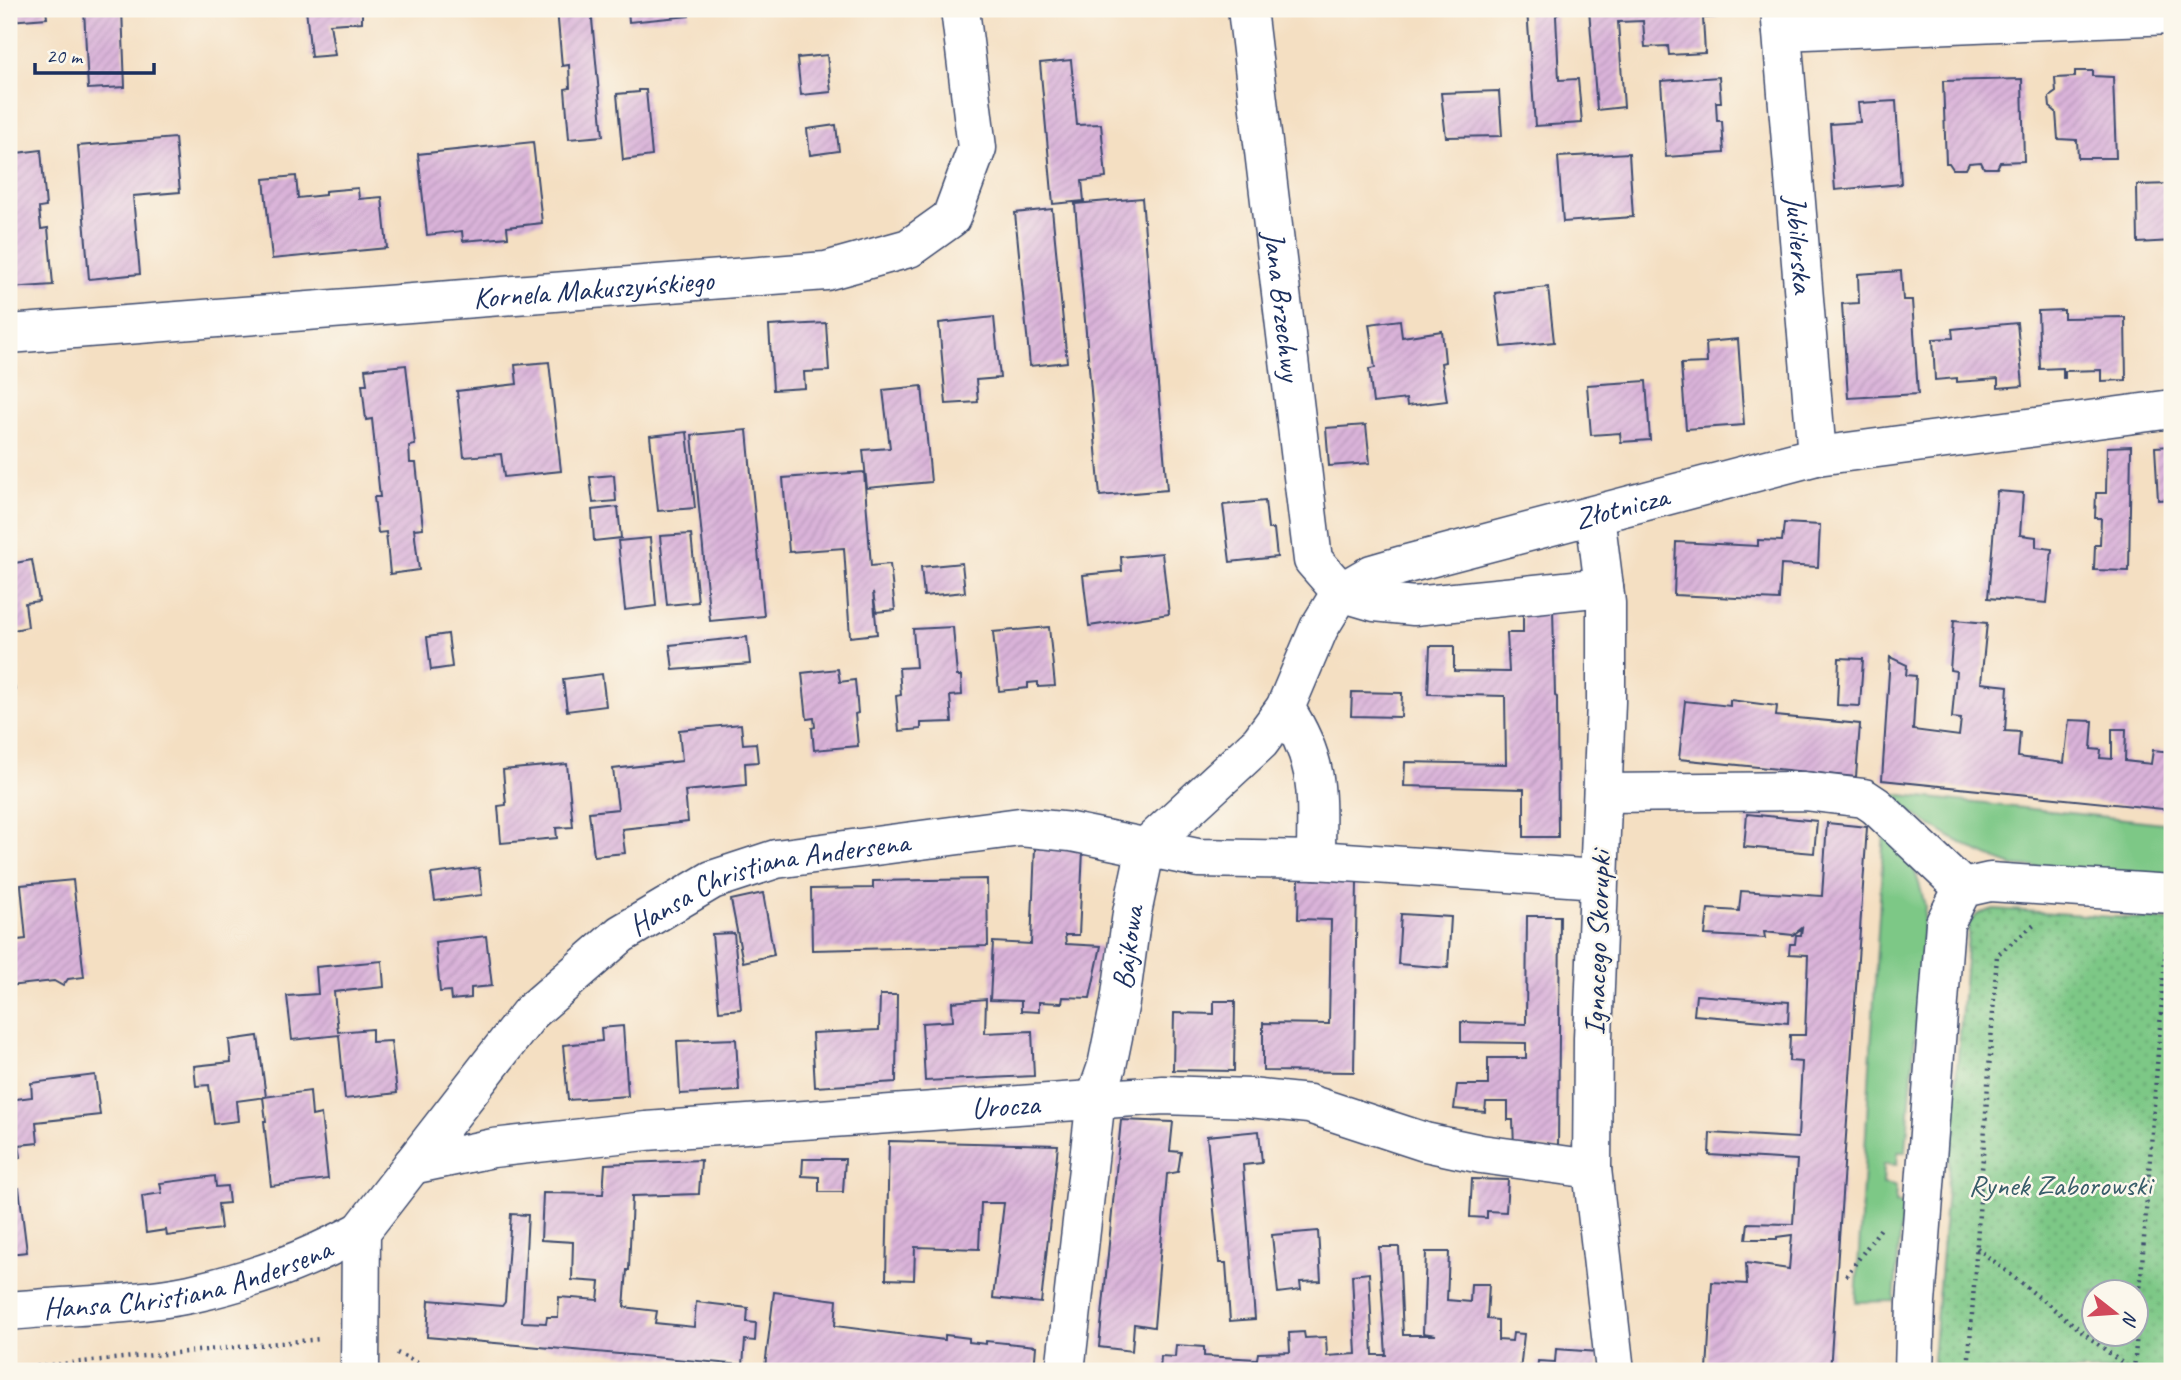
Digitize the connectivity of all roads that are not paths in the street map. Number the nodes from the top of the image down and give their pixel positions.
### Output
1 (960, 9) edge
2 (1248, 9) edge
3 (2172, 15) edge
4 (1781, 20) edge
5 (9, 334) edge
6 (2172, 409) edge
7 (1817, 456) junction
8 (1595, 515) junction
9 (1604, 587) junction
10 (1340, 592) junction
11 (1285, 708) junction
12 (1603, 793) junction
13 (1146, 847) junction
14 (1315, 860) junction
15 (1598, 878) junction
16 (1964, 888) junction
17 (2172, 894) edge
18 (1096, 1098) junction
19 (412, 1165) junction
20 (1591, 1169) junction
21 (361, 1231) junction
22 (9, 1311) edge
23 (360, 1356) edge
24 (1065, 1371) edge
25 (1615, 1371) edge
26 (1914, 1371) edge

1 - 5 street, Kornela Makuszyńskiego
2 - 10 street, Jana Brzechwy
3 - 4 street, Jubilerska
4 - 7 street, Jubilerska
6 - 7 street, Złotnicza
7 - 8 street, Złotnicza
8 - 9 street, Ignacego Skorupki
8 - 10 street, Złotnicza
9 - 10 street
9 - 12 street, Ignacego Skorupki
10 - 11 street
11 - 13 street
11 - 14 street
12 - 15 street, Ignacego Skorupki
12 - 16 street
13 - 14 street, Hansa Christiana Andersena
13 - 18 street, Bajkowa
13 - 19 street, Hansa Christiana Andersena
14 - 15 street, Hansa Christiana Andersena
15 - 20 street, Ignacego Skorupki
16 - 17 street
16 - 26 street
18 - 19 street, Urocza
18 - 20 street, Urocza
18 - 24 street, Bajkowa
19 - 21 street, Hansa Christiana Andersena
20 - 25 street, Ignacego Skorupki
21 - 22 street, Hansa Christiana Andersena
21 - 23 street, Hansa Christiana Andersena

